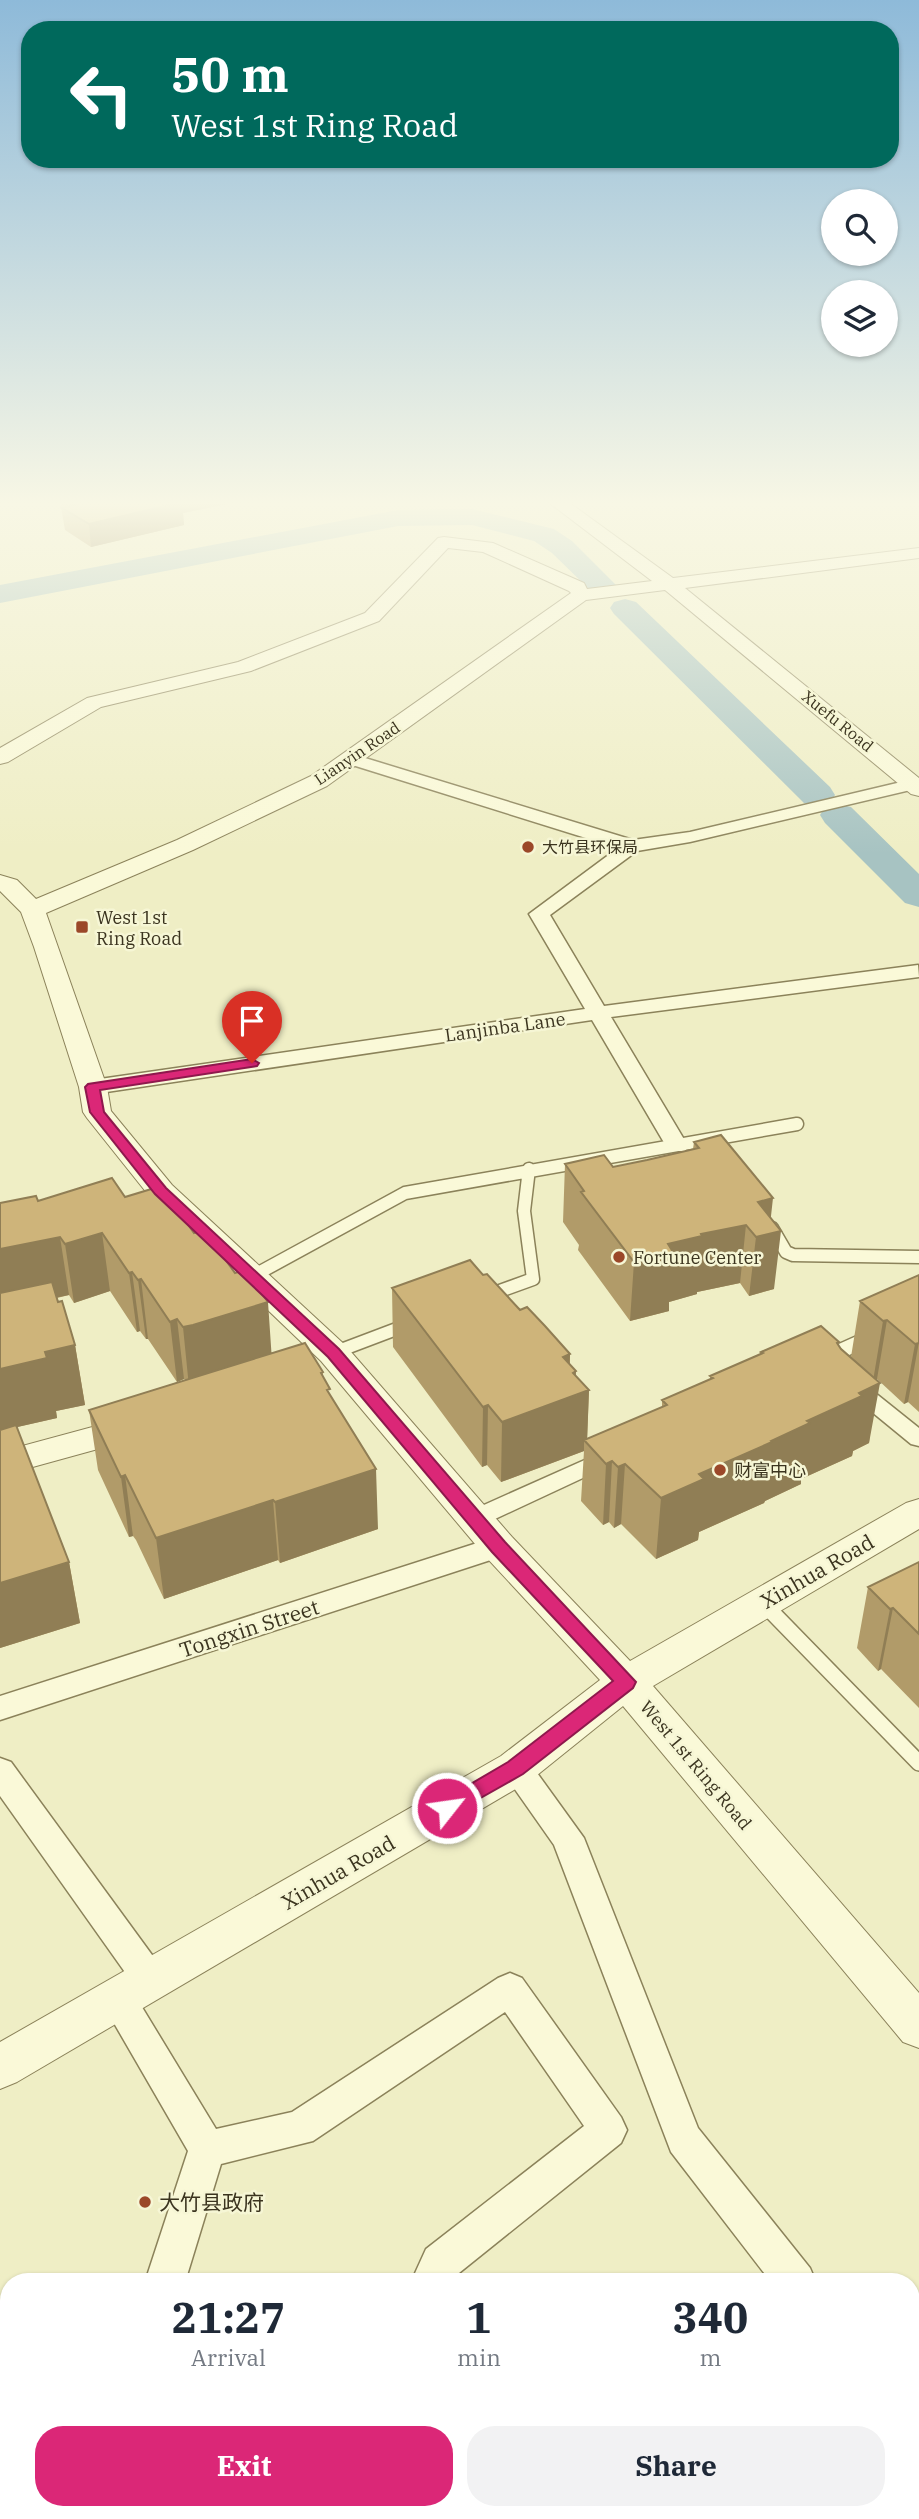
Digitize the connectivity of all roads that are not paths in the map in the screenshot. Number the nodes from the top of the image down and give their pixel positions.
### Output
1 (368, 619) edge
2 (548, 619) edge
3 (711, 619) edge
4 (0, 757) edge
5 (352, 759) junction
6 (916, 787) edge
7 (632, 846) junction
8 (0, 882) edge
9 (32, 910) junction
10 (918, 971) edge
11 (597, 1013) junction
12 (93, 1087) junction
13 (797, 1124) dead end
14 (684, 1145) junction
15 (719, 1153) edge
16 (529, 1170) junction
17 (766, 1217) edge
18 (919, 1257) edge
19 (253, 1276) junction
20 (474, 1300) edge
21 (919, 1314) edge
22 (416, 1322) edge
23 (821, 1359) junction
24 (340, 1360) junction
25 (797, 1371) edge
26 (311, 1378) edge
27 (158, 1422) edge
28 (919, 1439) edge
29 (623, 1451) edge
30 (0, 1464) edge
31 (919, 1512) edge
32 (474, 1519) junction
33 (499, 1547) junction
34 (762, 1603) junction
35 (626, 1682) junction
36 (0, 1708) edge
37 (919, 1763) edge
38 (516, 1768) junction
39 (0, 1771) edge
40 (135, 1991) junction
41 (919, 2027) edge
42 (0, 2067) edge
43 (207, 2149) junction
44 (168, 2273) edge
45 (435, 2273) edge
46 (789, 2273) edge

1 - 4 street
2 - 5 street, Lianyin Road
3 - 6 street, Xuefu Road
5 - 7 street
5 - 9 street, Lianyin Road
6 - 7 street
7 - 11 street
8 - 9 street
9 - 12 street, West 1st Ring Road
10 - 11 street, Lanjinba Lane
11 - 12 street, Lanjinba Lane
11 - 14 street
12 - 19 street, West 1st Ring Road
13 - 14 lane
14 - 15 lane
14 - 16 lane
16 - 19 lane
16 - 20 lane
17 - 18 lane
19 - 24 street, West 1st Ring Road
21 - 23 street
22 - 24 lane
23 - 25 street
23 - 28 street
24 - 26 street
24 - 32 street, West 1st Ring Road
27 - 30 street
29 - 32 street
31 - 34 street, Xinhua Road
32 - 33 street, West 1st Ring Road
33 - 35 street, West 1st Ring Road
33 - 36 street, Tongxin Street
34 - 35 street, Xinhua Road
34 - 37 lane
35 - 38 street, Xinhua Road
35 - 41 street, West 1st Ring Road
38 - 40 street, Xinhua Road
38 - 46 street
39 - 40 street
40 - 42 street, Xinhua Road
40 - 43 street
43 - 44 street
43 - 45 street

